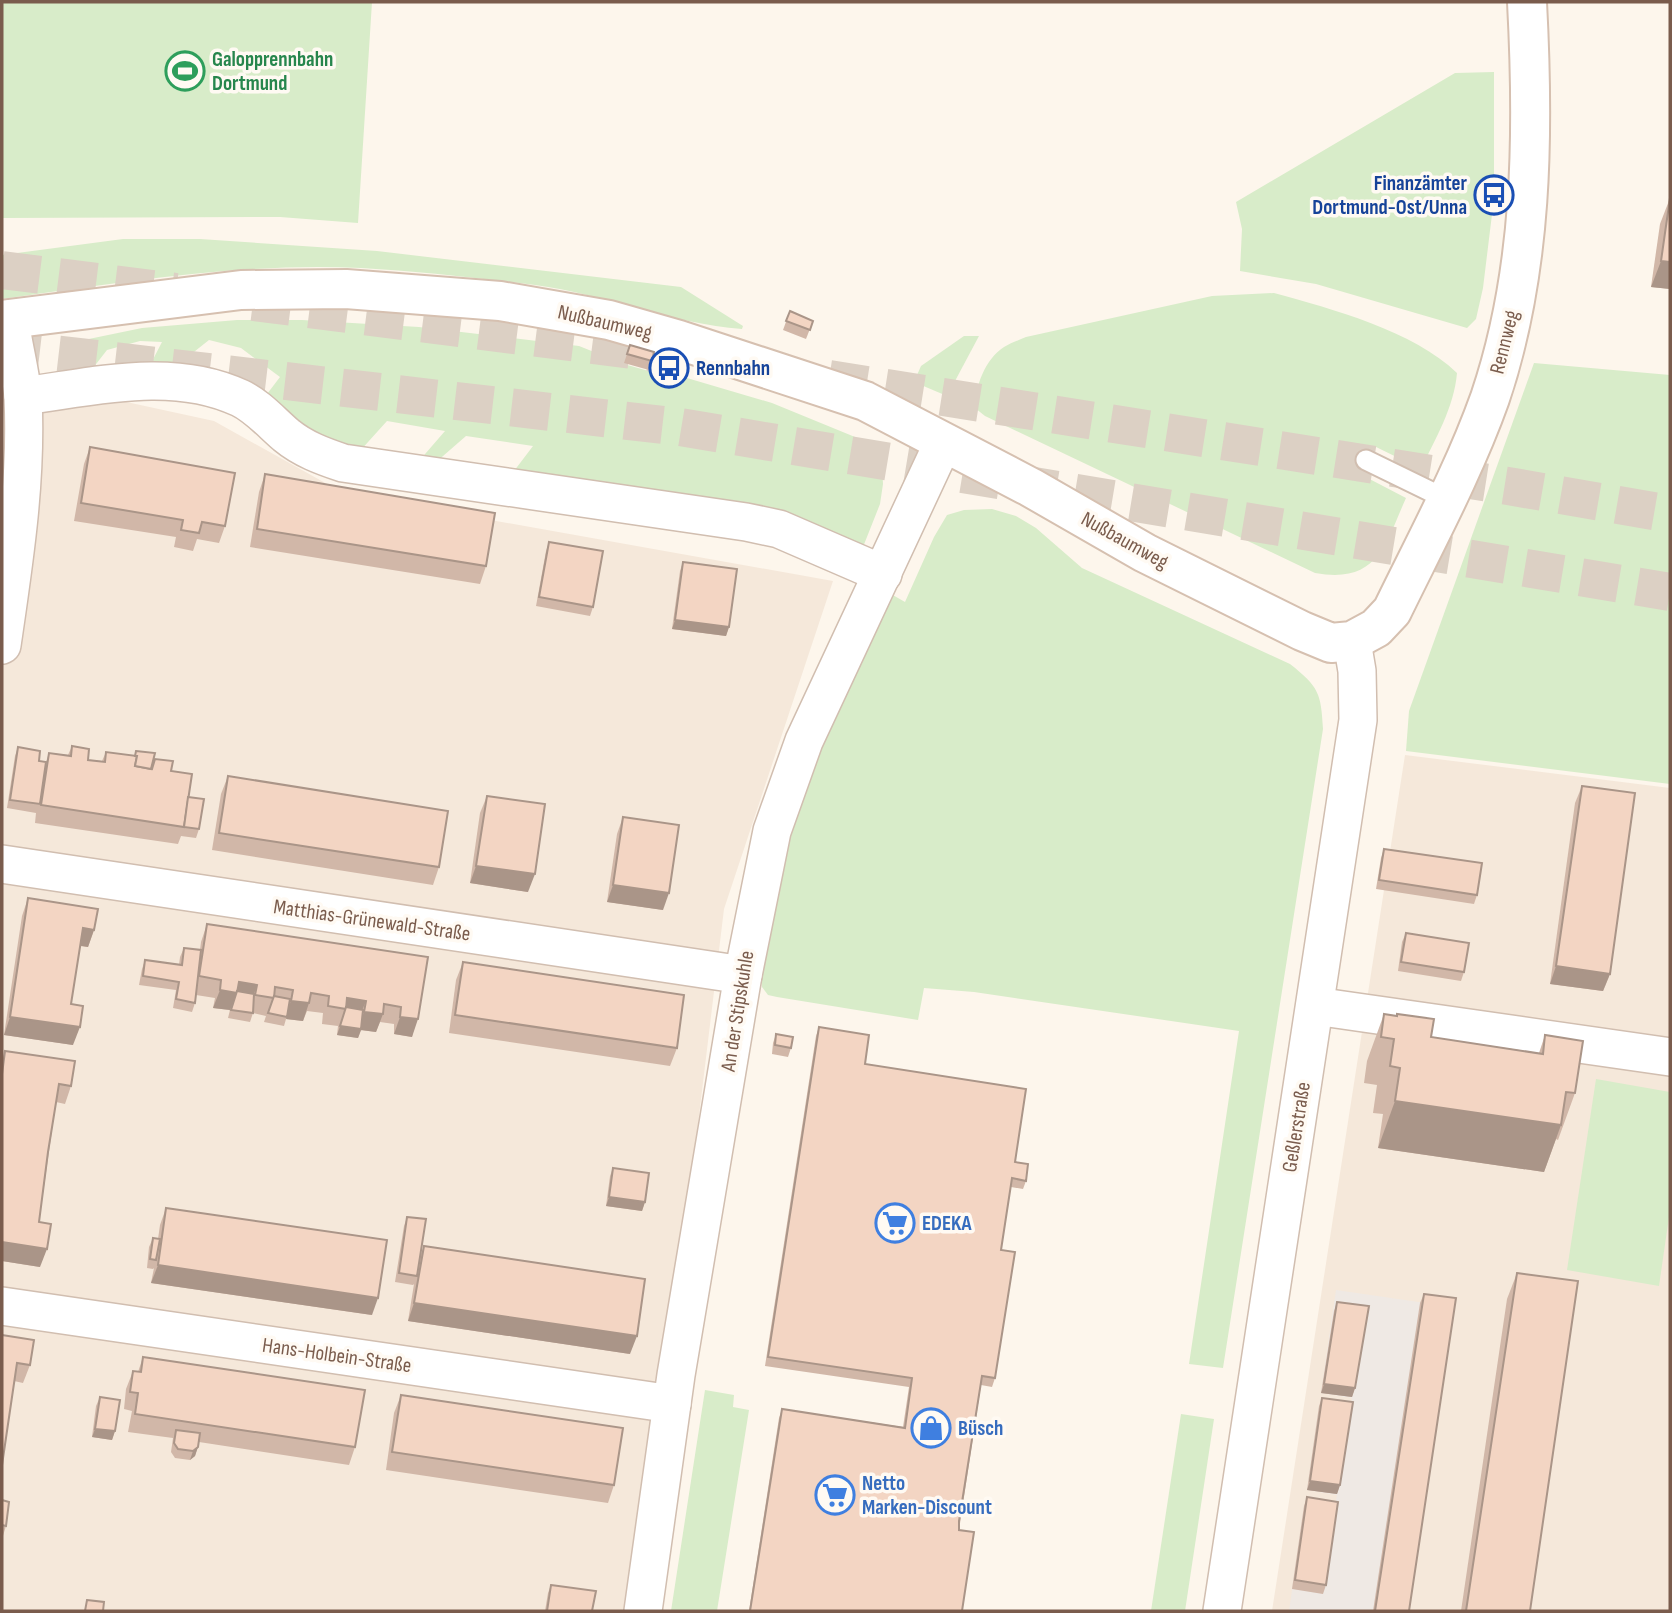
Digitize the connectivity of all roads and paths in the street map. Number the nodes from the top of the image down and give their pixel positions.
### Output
1 (1527, 2) edge
2 (6, 319) edge
3 (23, 396) junction
4 (943, 443) junction
5 (1366, 460) dead end
6 (1446, 499) junction
7 (10, 534) edge
8 (883, 574) junction
9 (1352, 641) junction
10 (2, 645) edge
11 (2, 864) edge
12 (743, 975) junction
13 (1315, 1006) junction
14 (1670, 1057) edge
15 (2, 1306) edge
16 (671, 1404) junction
17 (643, 1611) edge
18 (1222, 1611) edge

1 - 6 street, Rennweg
2 - 3 street
2 - 4 street, Nußbaumweg
3 - 7 street
3 - 8 street
4 - 8 street, An der Stipskuhle
4 - 9 street, Nußbaumweg
5 - 6 lane
6 - 9 street, Rennweg
7 - 10 street
8 - 12 street, An der Stipskuhle
9 - 13 street, Geßlerstraße
11 - 12 street, Matthias-Grünewald-Straße
12 - 16 street, An der Stipskuhle
13 - 14 street
13 - 18 street, Geßlerstraße
15 - 16 street, Hans-Holbein-Straße
16 - 17 street, An der Stipskuhle

